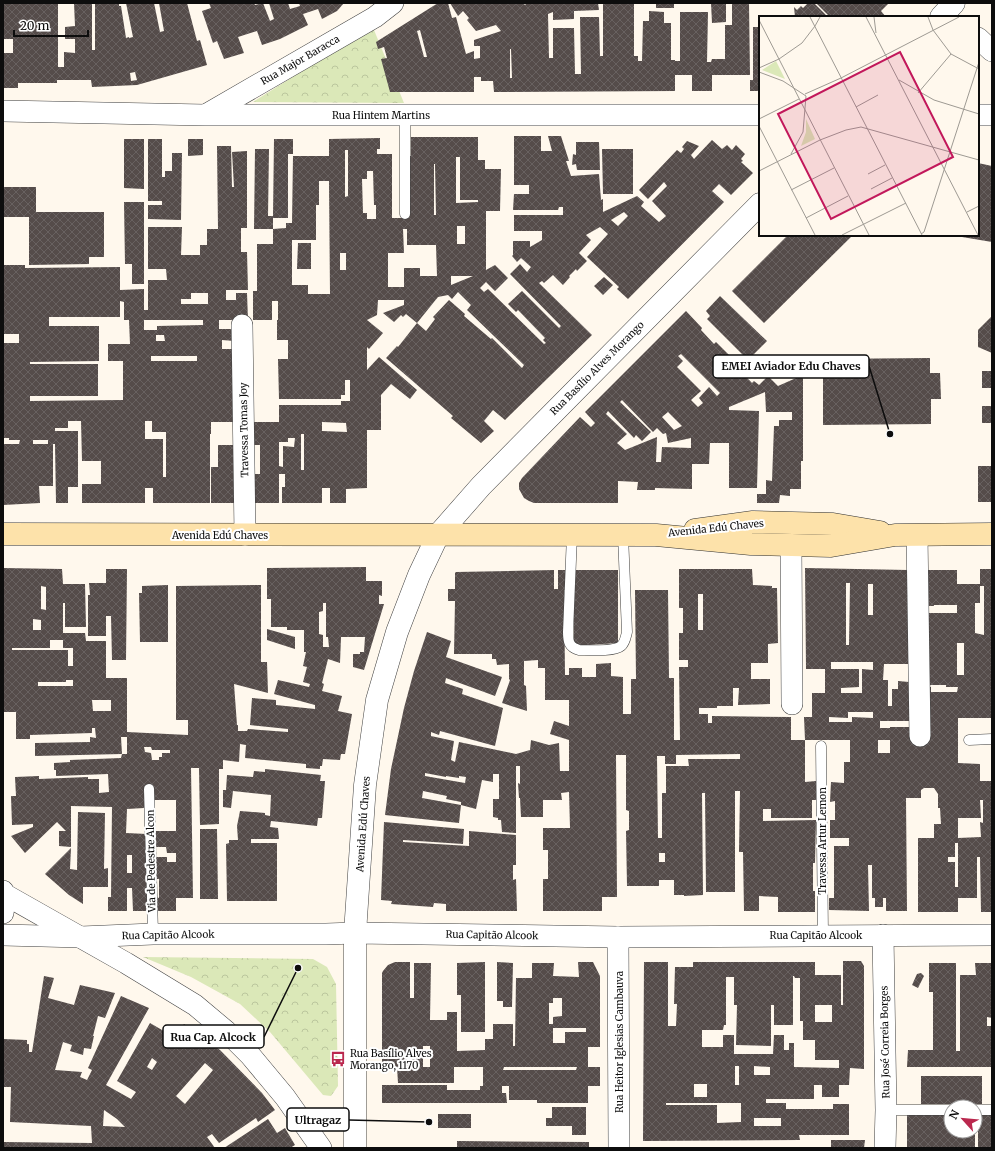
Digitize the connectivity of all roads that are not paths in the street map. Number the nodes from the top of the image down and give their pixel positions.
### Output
1 (393, 3) edge
2 (372, 10) edge
3 (979, 39) edge
4 (992, 52) edge
5 (3, 111) edge
6 (979, 114) edge
7 (992, 114) edge
8 (206, 115) junction
9 (405, 115) junction
10 (759, 115) edge
11 (759, 205) edge
12 (405, 214) dead end
13 (242, 325) dead end
14 (3, 534) edge
15 (992, 534) edge
16 (245, 535) junction
17 (438, 535) junction
18 (572, 535) junction
19 (623, 535) junction
20 (656, 535) junction
21 (895, 535) junction
22 (917, 535) junction
23 (792, 545) junction
24 (792, 704) dead end
25 (920, 736) dead end
26 (992, 739) edge
27 (969, 740) dead end
28 (822, 746) dead end
29 (149, 789) dead end
30 (3, 899) edge
31 (355, 933) junction
32 (153, 934) junction
33 (3, 935) edge
34 (823, 935) junction
35 (883, 935) junction
36 (992, 935) edge
37 (618, 936) junction
38 (81, 938) junction
39 (886, 1110) junction
40 (943, 1110) edge
41 (321, 1148) edge
42 (355, 1148) edge
43 (619, 1148) edge
44 (885, 1148) edge

1 - 2 street, Rua Major Baracca
2 - 8 street, Rua Major Baracca
3 - 4 street
5 - 8 street, Rua Hintem Martins
6 - 7 street
8 - 9 street, Rua Hintem Martins
9 - 10 street, Rua Hintem Martins
9 - 12 lane
11 - 17 street, Rua Basílio Alves Morango
13 - 16 street, Travessa Tomas Joy
14 - 16 main road, Avenida Edú Chaves
15 - 22 main road, Avenida Edú Chaves
16 - 17 main road, Avenida Edú Chaves
17 - 18 main road, Avenida Edú Chaves
17 - 31 street, Avenida Edú Chaves
18 - 19 main road, Avenida Edú Chaves
18 - 19 lane
19 - 20 main road, Avenida Edú Chaves
20 - 21 main road, Avenida Edú Chaves
20 - 23 main road, Avenida Edú Chaves
21 - 22 main road, Avenida Edú Chaves
21 - 23 main road, Avenida Edú Chaves
22 - 25 street
23 - 24 street
26 - 27 lane
28 - 34 lane, Travessa Artur Lemon
29 - 32 lane, Via de Pedestre Alcon
30 - 38 street
31 - 32 street, Rua Capitão Alcook
31 - 37 street, Rua Capitão Alcook
31 - 42 street
32 - 38 street, Rua Capitão Alcook
33 - 38 street, Rua Capitão Alcook
34 - 35 street, Rua Capitão Alcook
34 - 37 street, Rua Capitão Alcook
35 - 36 street, Rua Capitão Alcook
35 - 39 street, Rua José Correia Borges
37 - 43 street, Rua Heitor Iglesias Cambauva
38 - 41 street
39 - 40 lane
39 - 44 street, Rua José Correia Borges

